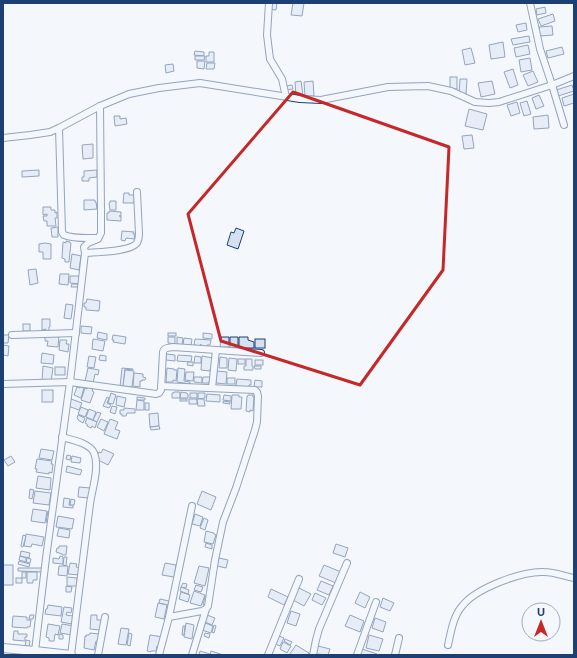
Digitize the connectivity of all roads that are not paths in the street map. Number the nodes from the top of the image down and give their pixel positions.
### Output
1 (269, 3) edge
2 (530, 3) edge
3 (574, 76) edge
4 (552, 84) junction
5 (286, 97) junction
6 (100, 106) junction
7 (564, 125) dead end
8 (58, 128) junction
9 (3, 138) edge
10 (137, 192) dead end
11 (99, 238) junction
12 (84, 253) junction
13 (76, 333) junction
14 (12, 335) dead end
15 (216, 350) junction
16 (261, 353) dead end
17 (70, 382) junction
18 (3, 384) edge
19 (161, 386) junction
20 (212, 388) junction
21 (63, 435) junction
22 (192, 506) dead end
23 (347, 563) dead end
24 (574, 578) edge
25 (299, 579) dead end
26 (376, 602) dead end
27 (206, 609) junction
28 (169, 616) junction
29 (105, 617) dead end
30 (399, 638) dead end
31 (448, 645) dead end
32 (3, 648) edge
33 (35, 651) junction
34 (71, 655) edge
35 (98, 655) edge
36 (159, 655) edge
37 (192, 655) edge
38 (268, 655) edge
39 (313, 655) edge
40 (357, 655) edge
41 (394, 655) edge

1 - 5 street
2 - 4 street
3 - 4 street
4 - 5 street
4 - 7 street
5 - 6 street
6 - 8 street
6 - 11 street
8 - 9 street
8 - 11 street
10 - 12 street
11 - 12 street
12 - 13 street
13 - 14 street
13 - 17 street
15 - 16 street
15 - 19 street
15 - 20 street
17 - 18 street
17 - 19 street
17 - 21 street
19 - 20 street
20 - 27 street
21 - 33 street
21 - 34 street
22 - 28 street
23 - 39 street
24 - 31 street
25 - 38 street
26 - 40 street
27 - 28 street
27 - 37 street
28 - 36 street
29 - 35 street
30 - 41 street
32 - 33 street
33 - 34 street

